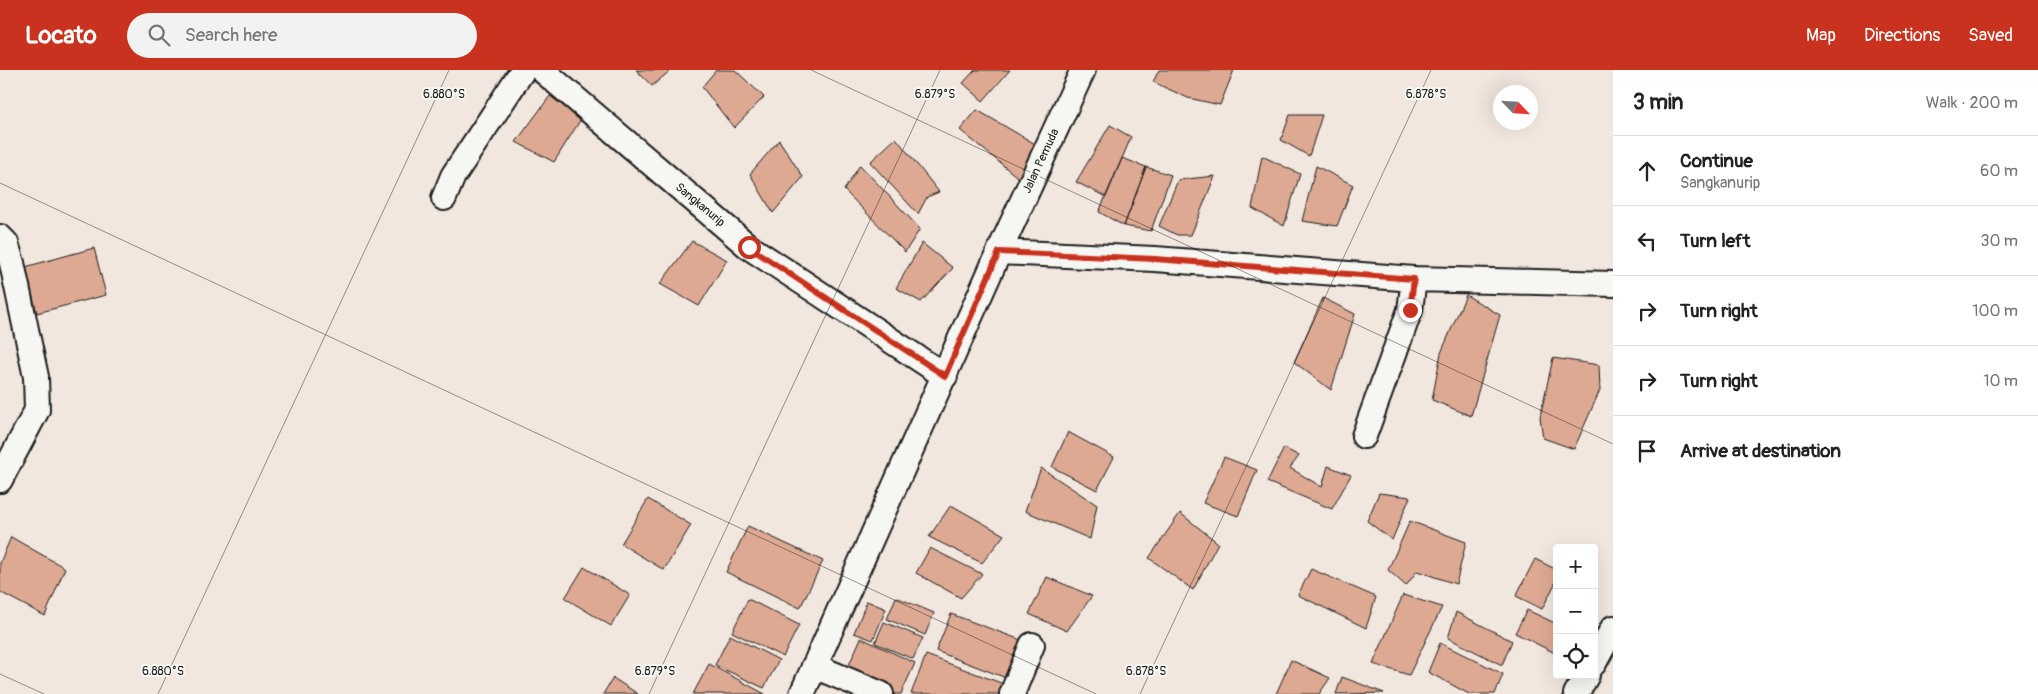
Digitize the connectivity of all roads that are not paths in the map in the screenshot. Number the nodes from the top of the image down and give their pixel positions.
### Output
1 (523, 70) edge
2 (542, 70) edge
3 (1083, 70) edge
4 (444, 198) dead end
5 (0, 237) edge
6 (999, 252) junction
7 (1414, 279) junction
8 (1613, 284) edge
9 (945, 376) junction
10 (1364, 436) dead end
11 (0, 480) edge
12 (1613, 628) edge
13 (1032, 645) dead end
14 (1598, 656) edge
15 (814, 666) junction
16 (1585, 679) edge
17 (802, 694) edge
18 (881, 694) edge
19 (1012, 694) edge
20 (1576, 694) edge

1 - 4 street
2 - 9 street, Sangkanurip
3 - 6 street, Jalan Pemuda
5 - 11 street
6 - 7 street
6 - 9 street, Jalan Pemuda
7 - 8 street
7 - 10 street
9 - 15 street, Jalan Pemuda
12 - 14 street
13 - 19 street
15 - 17 street, Jalan Pemuda
15 - 18 street
16 - 20 street

